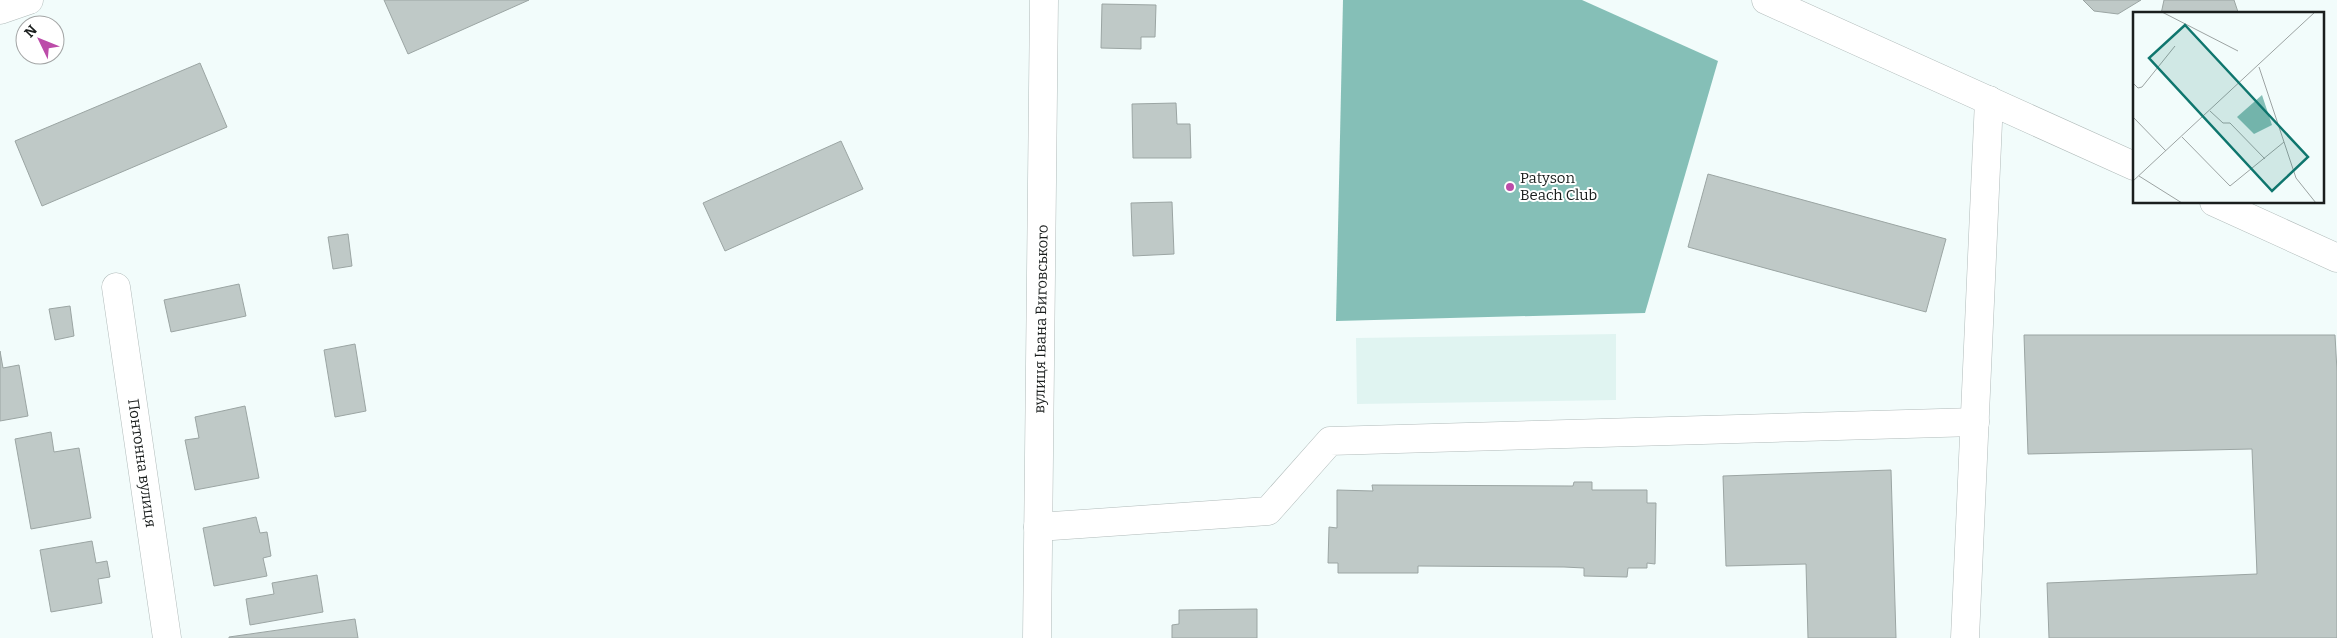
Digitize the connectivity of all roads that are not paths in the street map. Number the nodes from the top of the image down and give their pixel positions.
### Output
1 (29, 0) edge
2 (1044, 0) edge
3 (1766, 0) edge
4 (0, 10) edge
5 (1989, 100) junction
6 (2133, 166) edge
7 (2218, 204) edge
8 (2337, 258) edge
9 (116, 287) dead end
10 (1975, 422) junction
11 (1038, 527) junction
12 (167, 638) edge
13 (1037, 638) edge
14 (1966, 638) edge

1 - 4 street
2 - 11 street, вулиця Івана Виговського
3 - 5 street
5 - 6 street
5 - 10 street
7 - 8 street
9 - 12 street, Понтонна вулиця
10 - 11 street
10 - 14 street
11 - 13 street, вулиця Івана Виговського

